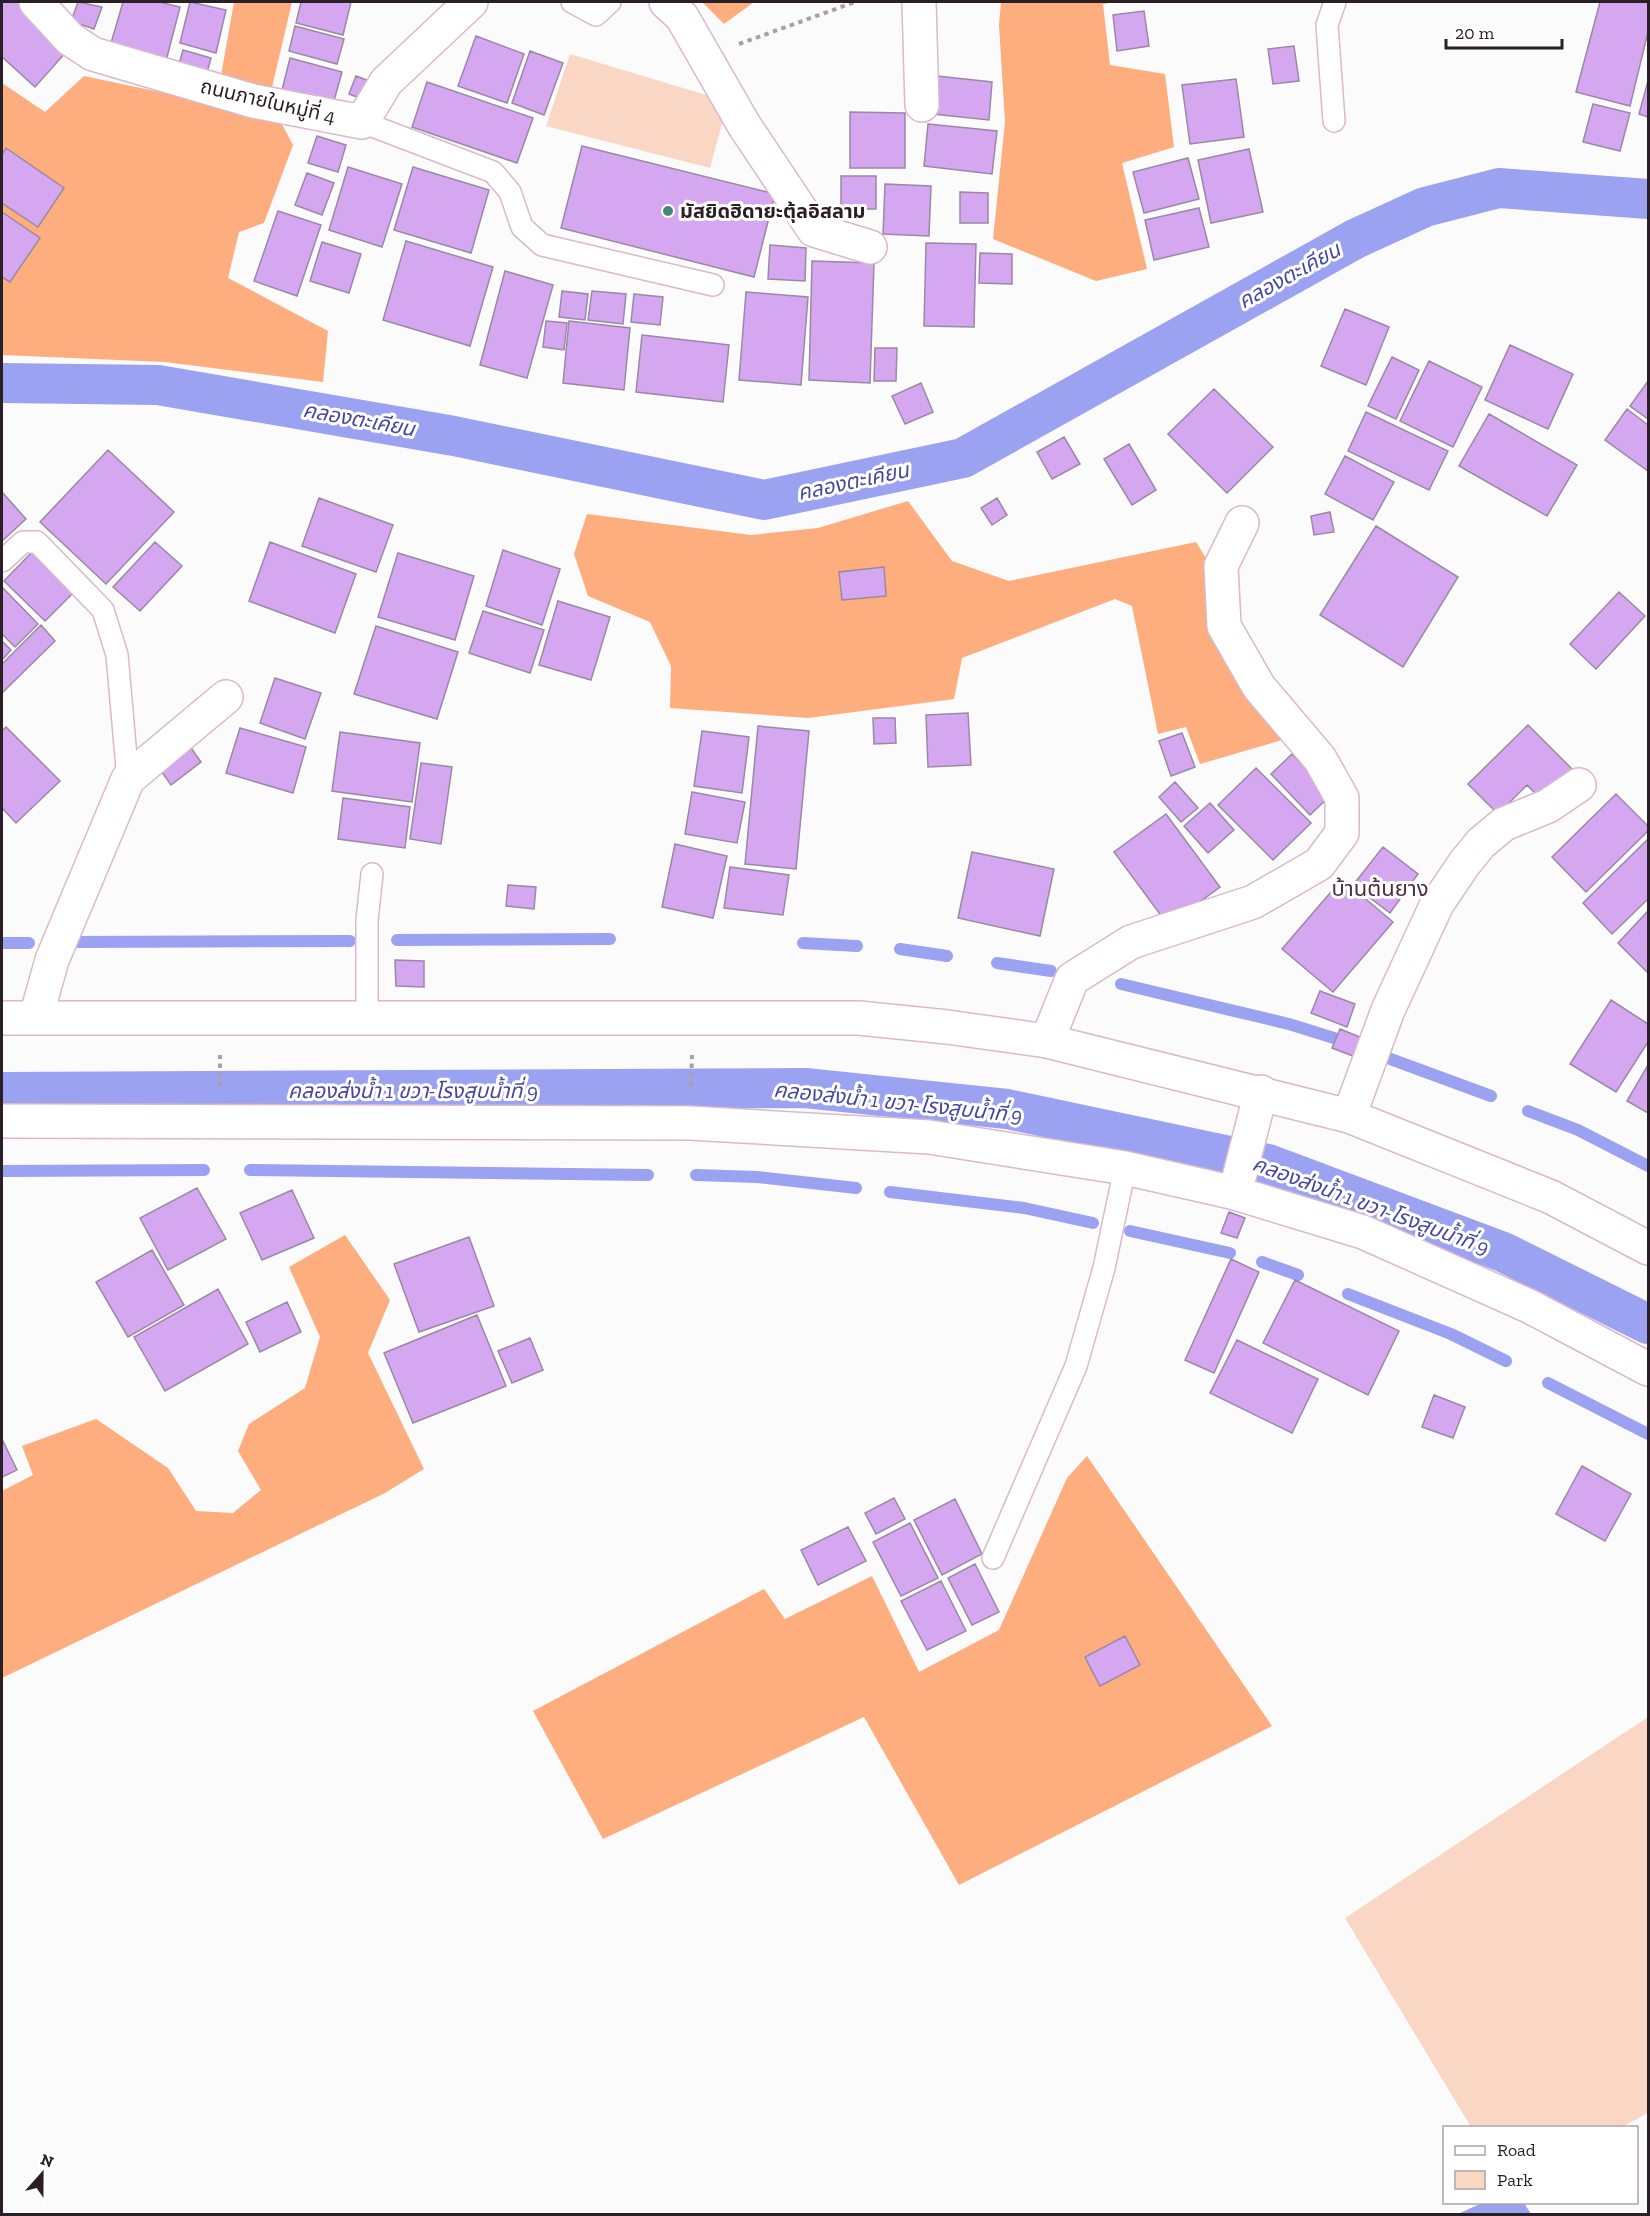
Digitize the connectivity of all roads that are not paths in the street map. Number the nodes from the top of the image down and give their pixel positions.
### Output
1 (36, 2) edge
2 (471, 2) edge
3 (572, 2) edge
4 (610, 2) edge
5 (666, 2) edge
6 (919, 2) edge
7 (1335, 2) edge
8 (922, 105) dead end
9 (362, 122) junction
10 (1334, 122) dead end
11 (870, 247) dead end
12 (713, 285) dead end
13 (1242, 523) dead end
14 (2, 561) edge
15 (226, 697) dead end
16 (128, 779) junction
17 (1579, 785) dead end
18 (372, 874) dead end
19 (36, 1017) junction
20 (2, 1018) edge
21 (367, 1018) junction
22 (1047, 1041) junction
23 (1261, 1092) junction
24 (1348, 1116) junction
25 (2, 1121) edge
26 (1125, 1168) junction
27 (1237, 1184) junction
28 (1648, 1248) edge
29 (1648, 1369) edge
30 (993, 1558) dead end

1 - 9 street, ถนนภายในหมู่ที่ 4
2 - 9 street, ถนนภายในหมู่ที่ 4
3 - 4 lane
5 - 11 street
6 - 8 street
7 - 10 lane
9 - 12 lane
13 - 22 street
14 - 16 lane
15 - 16 street
16 - 19 street
17 - 24 street
18 - 21 lane
19 - 20 street
19 - 21 street
21 - 22 street
22 - 23 street
23 - 24 street
23 - 27 street
24 - 28 street
25 - 26 street
26 - 27 street
26 - 30 lane
27 - 29 street

